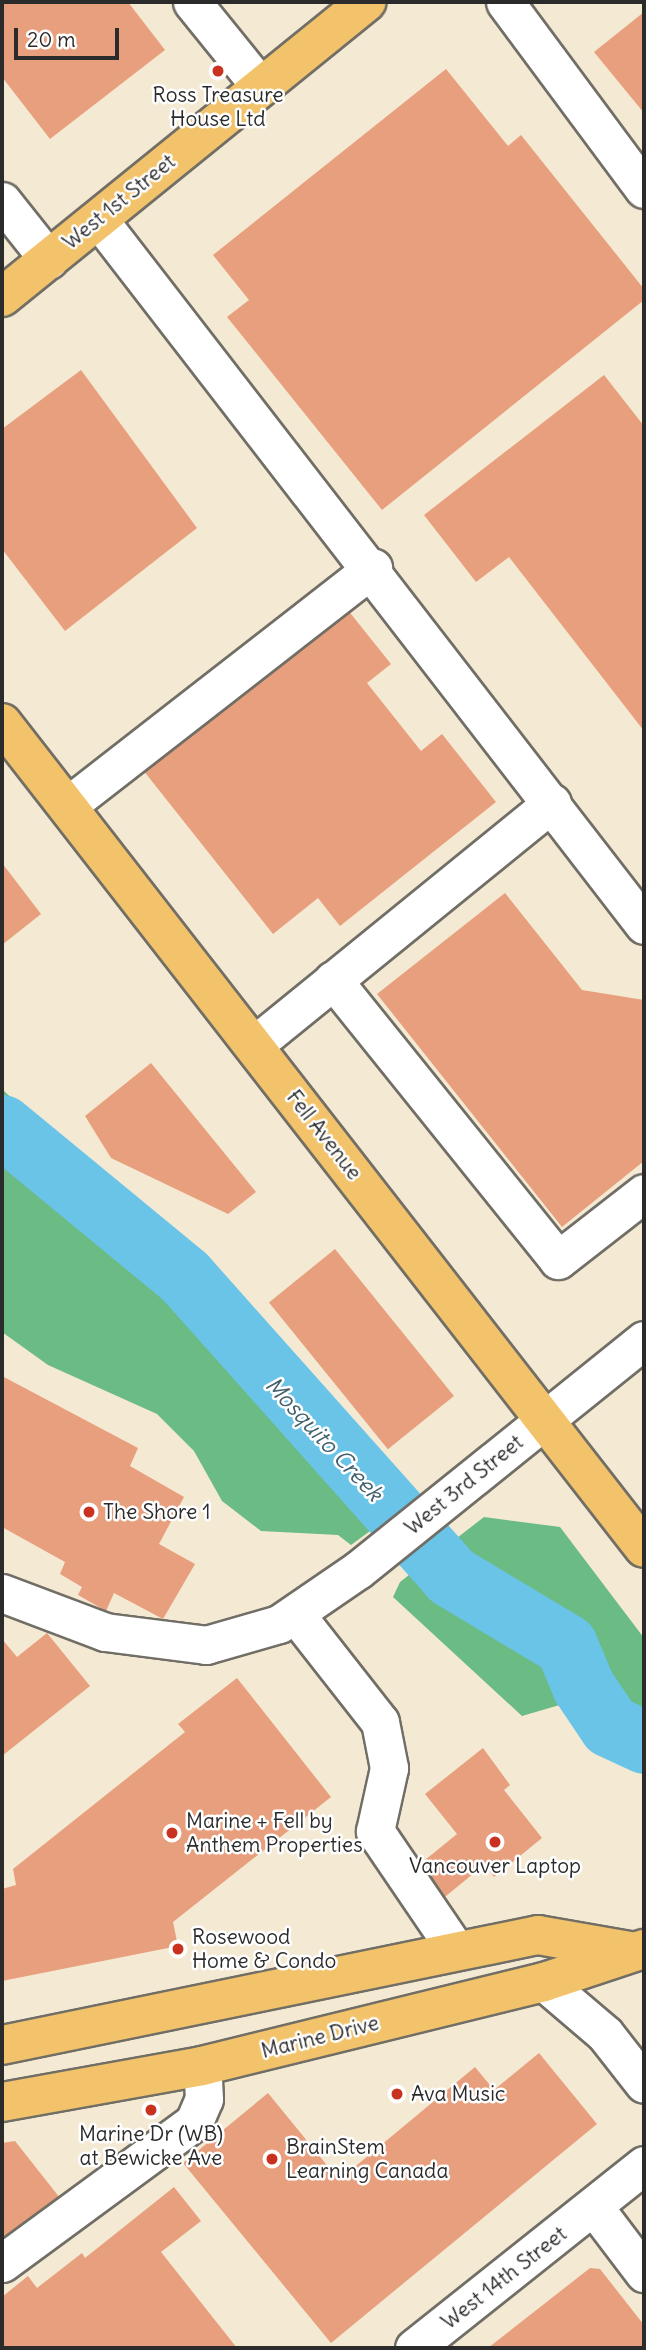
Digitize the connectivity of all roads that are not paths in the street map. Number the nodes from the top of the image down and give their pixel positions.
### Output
1 (192, 2) edge
2 (366, 2) edge
3 (505, 2) edge
4 (260, 86) junction
5 (644, 190) edge
6 (2, 201) edge
7 (99, 220) junction
8 (49, 260) junction
9 (2, 297) edge
10 (373, 568) junction
11 (2, 723) edge
12 (552, 803) junction
13 (67, 806) junction
14 (644, 925) edge
15 (333, 980) junction
16 (254, 1045) junction
17 (644, 1193) edge
18 (644, 1340) edge
19 (545, 1420) junction
20 (644, 1548) edge
21 (2, 1593) edge
22 (288, 1620) junction
23 (638, 1950) edge
24 (456, 1951) junction
25 (544, 1982) junction
26 (2, 2045) edge
27 (202, 2066) junction
28 (644, 2084) edge
29 (2, 2102) edge
30 (644, 2165) edge
31 (594, 2207) junction
32 (2, 2263) edge
33 (644, 2273) edge
34 (414, 2348) edge

1 - 4 street
2 - 4 main road, West 1st Street
3 - 5 street
4 - 7 main road, West 1st Street
6 - 8 street
7 - 8 main road, West 1st Street
7 - 10 street
8 - 9 main road, West 1st Street
10 - 12 street
10 - 13 street
11 - 13 main road, Fell Avenue
12 - 14 street
12 - 15 street
13 - 16 main road, Fell Avenue
15 - 16 street
15 - 17 street
16 - 19 main road, Fell Avenue
18 - 19 street, West 3rd Street
19 - 20 main road, Fell Avenue
19 - 22 street, West 3rd Street
21 - 22 street
22 - 24 street
23 - 24 main road, Marine Drive
23 - 25 main road, Marine Drive
24 - 26 main road, Marine Drive
25 - 27 main road, Marine Drive
25 - 28 street
27 - 29 main road, Marine Drive
27 - 32 street
30 - 31 street, West 14th Street
31 - 33 street
31 - 34 street, West 14th Street

